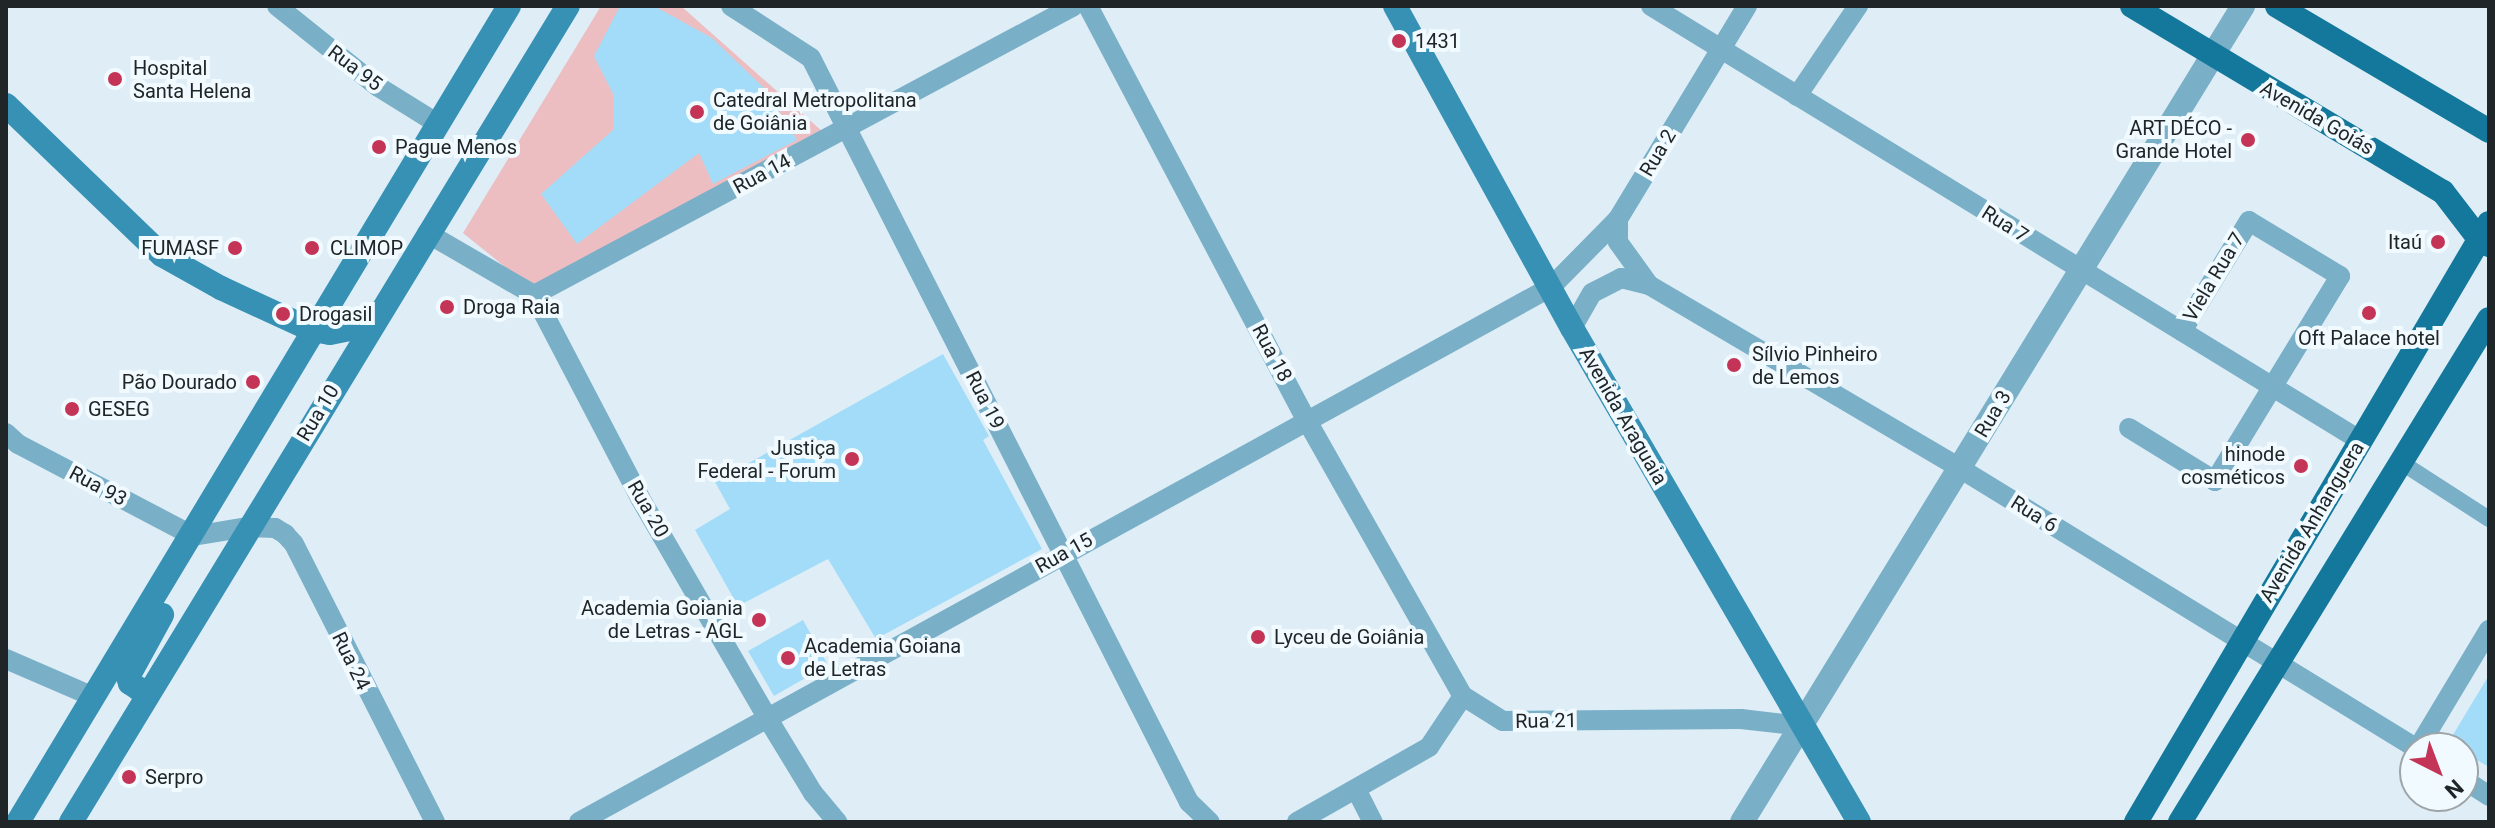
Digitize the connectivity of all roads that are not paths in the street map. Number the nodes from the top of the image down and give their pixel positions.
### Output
1 (277, 6) edge
2 (509, 6) edge
3 (548, 6) edge
4 (568, 6) edge
5 (731, 6) edge
6 (1074, 6) edge
7 (1088, 6) edge
8 (1395, 6) edge
9 (1651, 6) edge
10 (1747, 6) edge
11 (1858, 6) edge
12 (2132, 6) edge
13 (2243, 6) edge
14 (2277, 6) edge
15 (1721, 49) junction
16 (2212, 56) junction
17 (529, 69) junction
18 (1797, 96) junction
19 (6, 105) edge
20 (438, 124) junction
21 (847, 129) junction
22 (2489, 131) edge
23 (1618, 219) junction
24 (427, 233) junction
25 (2486, 236) edge
26 (2080, 269) junction
27 (1649, 285) junction
28 (1551, 287) junction
29 (534, 295) junction
30 (2489, 319) edge
31 (370, 325) junction
32 (1572, 328) junction
33 (312, 330) junction
34 (2182, 331) junction
35 (2271, 386) junction
36 (1306, 419) junction
37 (2129, 428) dead end
38 (6, 433) edge
39 (2361, 441) junction
40 (2399, 461) junction
41 (1961, 469) junction
42 (2489, 519) edge
43 (248, 527) junction
44 (193, 536) junction
45 (1062, 554) junction
46 (178, 559) junction
47 (2489, 630) edge
48 (2240, 642) junction
49 (6, 659) edge
50 (2275, 663) junction
51 (150, 691) junction
52 (1463, 696) junction
53 (94, 697) junction
54 (768, 719) junction
55 (1802, 726) junction
56 (2427, 732) edge
57 (2399, 737) edge
58 (1357, 791) junction
59 (18, 822) edge
60 (71, 822) edge
61 (435, 822) edge
62 (579, 822) edge
63 (837, 822) edge
64 (1210, 822) edge
65 (1297, 822) edge
66 (1373, 822) edge
67 (1742, 822) edge
68 (1859, 822) edge
69 (2136, 822) edge
70 (2180, 822) edge

1 - 20 street, Rua 95
2 - 20 main road
3 - 17 main road
4 - 17 main road, Rua 10
5 - 21 street, Rua 19
6 - 21 street, Rua 14
7 - 36 street, Rua 18
8 - 28 main road, Avenida Araguaia
9 - 15 street, Rua 7
10 - 15 street, Rua 2
11 - 18 street
12 - 16 main road, Avenida Goiás
13 - 16 street, Rua 3
14 - 22 main road
15 - 18 street, Rua 7
15 - 23 street, Rua 2
16 - 25 main road, Avenida Goiás
16 - 26 street, Rua 3
17 - 24 main road, Rua 10
18 - 26 street, Rua 7
19 - 33 main road
20 - 33 main road
21 - 29 street, Rua 14
21 - 45 street, Rua 19
23 - 27 street, Rua 6
23 - 28 street, Rua 2
24 - 29 street
24 - 31 main road, Rua 10
25 - 39 main road, Avenida Anhanguera
26 - 34 street, Rua 7
26 - 41 street, Rua 3
27 - 32 street, Rua 6
27 - 41 street, Rua 6
28 - 32 main road, Avenida Araguaia
28 - 36 street, Rua 15
29 - 54 street, Rua 20
30 - 40 main road, Avenida Anhanguera
31 - 33 main road
31 - 43 main road, Rua 10
32 - 55 main road, Avenida Araguaia
33 - 44 main road
34 - 35 street, Rua 7
34 - 35 street, Viela Rua 7
35 - 37 street
35 - 39 street, Rua 7
36 - 45 street, Rua 15
36 - 52 street, Rua 18
38 - 44 street, Rua 93
39 - 48 main road, Avenida Anhanguera
40 - 42 street
40 - 50 main road, Avenida Anhanguera
41 - 48 street, Rua 6
41 - 55 street, Rua 3
43 - 44 street
43 - 51 main road, Rua 10
43 - 61 street, Rua 24
44 - 46 main road
45 - 54 street, Rua 15
45 - 64 street, Rua 19
46 - 51 main road
46 - 53 main road
47 - 56 street
48 - 50 street, Rua 6
48 - 69 main road, Avenida Anhanguera
49 - 53 street
50 - 57 street, Rua 6
50 - 70 main road, Avenida Anhanguera
51 - 60 main road, Rua 10
52 - 55 street, Rua 21
52 - 58 street
53 - 59 main road
54 - 62 street, Rua 15
54 - 63 street, Rua 20
55 - 67 street, Rua 3
55 - 68 main road, Avenida Araguaia
58 - 65 street
58 - 66 street

